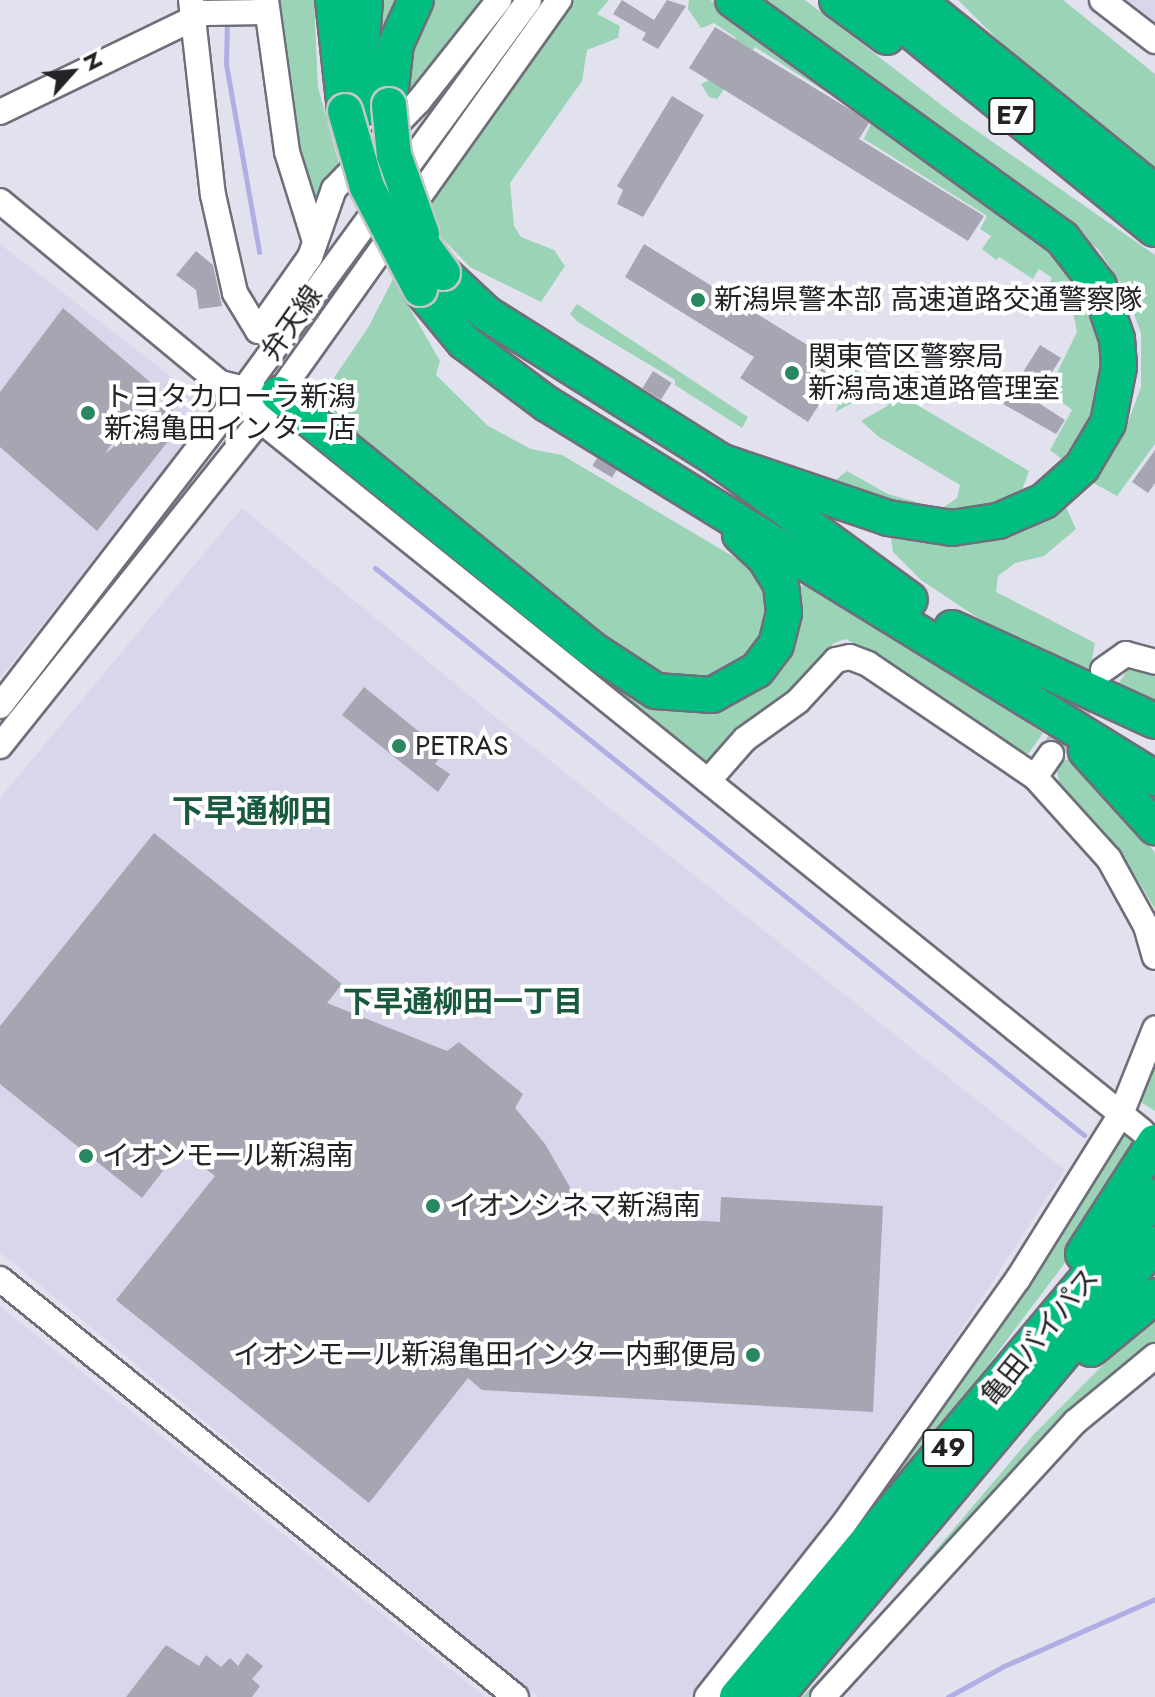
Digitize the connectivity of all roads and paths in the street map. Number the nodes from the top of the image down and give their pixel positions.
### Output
1 (333, 0) edge
2 (345, 0) edge
3 (365, 0) edge
4 (416, 0) edge
5 (499, 0) edge
6 (529, 0) edge
7 (559, 0) edge
8 (733, 0) edge
9 (837, 0) edge
10 (873, 0) edge
11 (918, 0) edge
12 (1102, 0) edge
13 (261, 8) edge
14 (195, 11) edge
15 (1155, 41) edge
16 (367, 108) junction
17 (0, 112) edge
18 (1155, 192) edge
19 (1115, 199) junction
20 (0, 201) edge
21 (1155, 229) edge
22 (314, 238) junction
23 (431, 281) junction
24 (243, 391) junction
25 (269, 407) junction
26 (720, 461) junction
27 (697, 498) junction
28 (952, 628) junction
29 (1155, 662) edge
30 (1103, 670) tunnel mouth
31 (991, 676) junction
32 (0, 706) edge
33 (1155, 721) edge
34 (0, 746) edge
35 (1051, 754) tunnel mouth
36 (1155, 760) edge
37 (1035, 777) junction
38 (1155, 778) edge
39 (708, 781) junction
40 (1155, 827) edge
41 (1155, 957) edge
42 (1155, 1029) edge
43 (1121, 1114) junction
44 (1148, 1136) edge
45 (1155, 1197) edge
46 (1155, 1244) edge
47 (0, 1279) edge
48 (1155, 1296) edge
49 (1155, 1356) edge
50 (946, 1452) junction
51 (776, 1696) edge
52 (516, 1697) edge
53 (707, 1697) edge
54 (737, 1697) edge
55 (823, 1697) edge

1 - 16 highway
2 - 16 highway
3 - 16 highway
4 - 16 highway
5 - 22 street
6 - 24 street, 弁天線
7 - 25 street, 弁天線
8 - 26 highway
9 - 19 highway
10 - 19 highway, E7
11 - 18 highway, E7
12 - 15 street
13 - 14 street
13 - 22 street
14 - 17 street
14 - 22 street
16 - 23 highway, bridge
19 - 21 highway, E7
20 - 24 street
23 - 26 highway
23 - 27 highway
24 - 25 street
24 - 32 street, 弁天線
25 - 27 highway
25 - 34 street, 弁天線
25 - 39 street
26 - 28 highway
27 - 31 highway
28 - 33 highway
28 - 36 highway
29 - 30 street
31 - 38 highway
31 - 40 highway
35 - 37 street
37 - 39 street
37 - 41 street
39 - 43 street
42 - 43 street
43 - 44 street
43 - 53 street
44 - 50 highway
45 - 50 highway, 亀田バイパス / 49
46 - 51 highway, 亀田バイパス / 49
47 - 52 street
48 - 51 highway
49 - 55 street
50 - 54 highway, 亀田バイパス / 49

